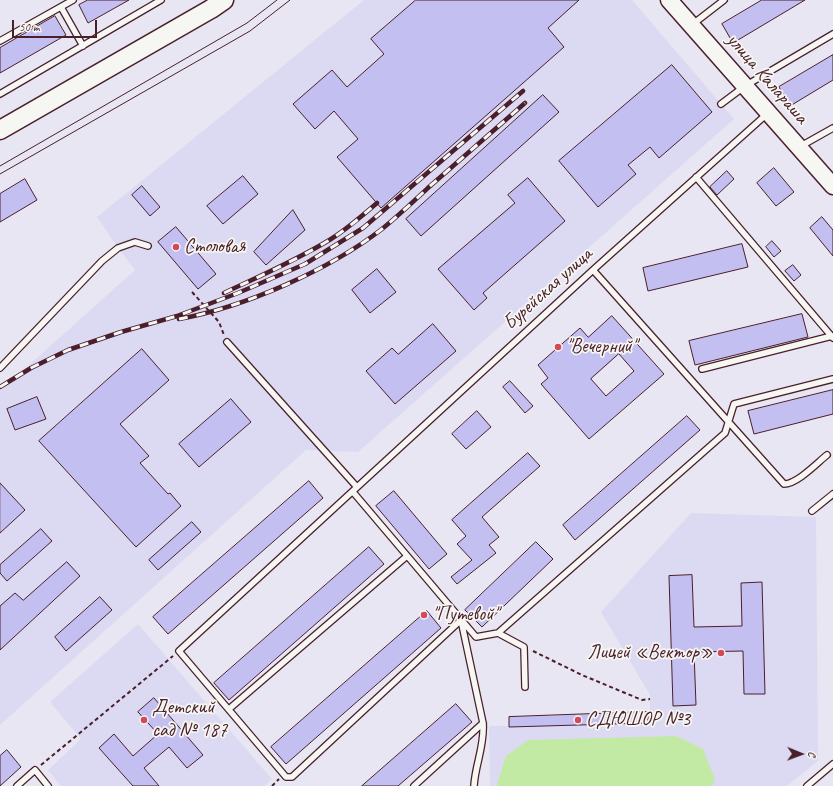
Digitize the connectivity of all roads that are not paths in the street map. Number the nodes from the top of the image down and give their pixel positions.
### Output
1 (73, 0) edge
2 (161, 0) edge
3 (224, 0) edge
4 (669, 0) edge
5 (724, 0) edge
6 (61, 7) junction
7 (691, 25) junction
8 (833, 34) edge
9 (0, 41) edge
10 (83, 46) junction
11 (745, 86) junction
12 (0, 94) edge
13 (721, 104) dead end
14 (768, 113) junction
15 (833, 128) edge
16 (0, 130) edge
17 (799, 148) junction
18 (696, 177) junction
19 (833, 186) edge
20 (148, 246) dead end
21 (593, 270) junction
22 (832, 337) edge
23 (227, 342) road end
24 (0, 368) edge
25 (702, 369) dead end
26 (833, 379) edge
27 (728, 421) junction
28 (827, 455) dead end
29 (356, 486) junction
30 (353, 492) junction
31 (833, 494) edge
32 (812, 511) dead end
33 (407, 556) junction
34 (461, 620) junction
35 (498, 633) junction
36 (525, 687) dead end
37 (229, 709) junction
38 (483, 723) junction
39 (833, 764) edge
40 (17, 786) edge
41 (48, 786) edge
42 (414, 786) edge
43 (474, 786) edge
44 (807, 786) edge

1 - 6 lane
2 - 10 lane
3 - 16 main road
4 - 7 street, улица Калараша
5 - 7 lane
6 - 9 lane
6 - 10 lane
7 - 11 street, улица Калараша
8 - 11 lane
10 - 12 lane
11 - 13 lane
11 - 14 street, улица Калараша
14 - 17 street, улица Калараша
14 - 18 lane, Бурейская улица
15 - 17 lane
17 - 19 street, улица Калараша
18 - 21 lane, Бурейская улица
18 - 22 lane
20 - 24 lane
21 - 27 lane
21 - 29 lane, Бурейская улица
22 - 25 lane
23 - 29 lane
26 - 27 lane
27 - 28 lane
27 - 35 lane
29 - 30 lane, Бурейская улица
30 - 33 lane
30 - 37 lane
31 - 32 lane
33 - 34 lane
33 - 37 lane
34 - 35 lane
34 - 37 lane
34 - 38 lane
35 - 36 lane
38 - 42 lane
38 - 43 lane
39 - 44 lane
40 - 41 lane

